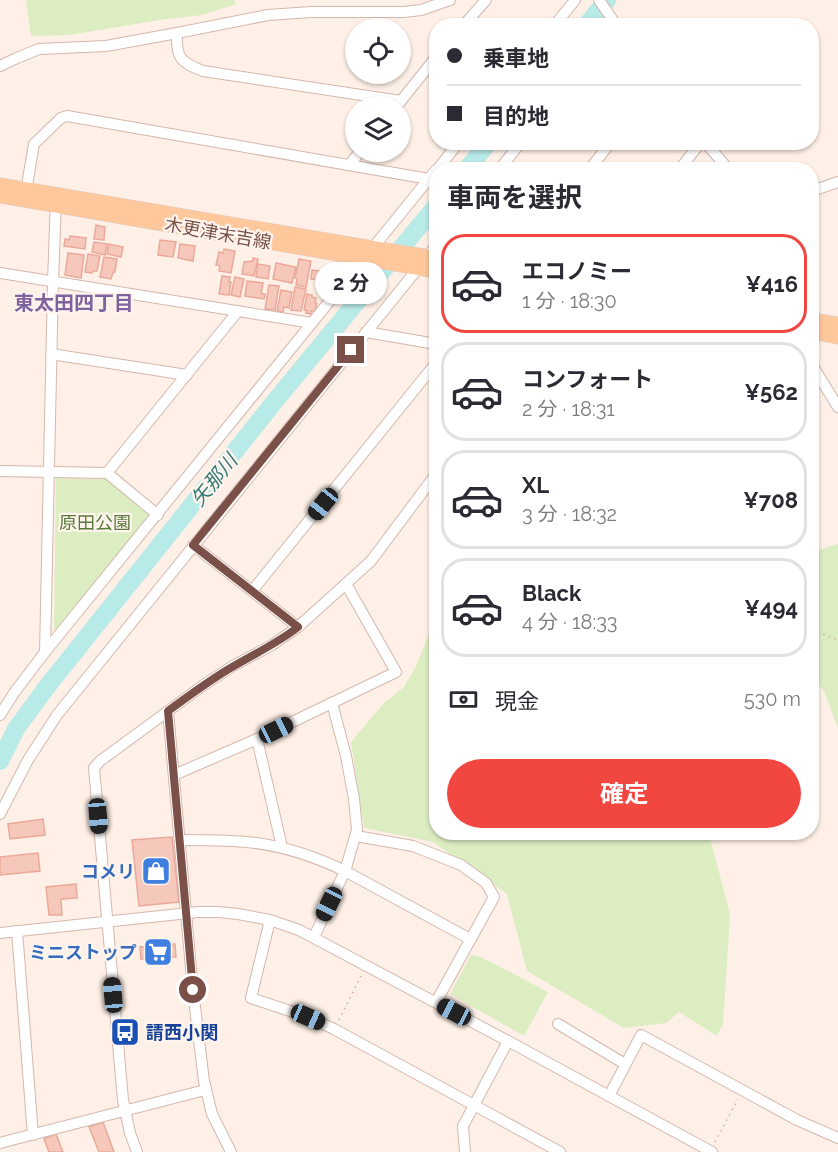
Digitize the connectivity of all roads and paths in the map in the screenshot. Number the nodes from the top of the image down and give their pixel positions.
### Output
1 (450, 0) edge
2 (486, 0) edge
3 (575, 0) edge
4 (599, 0) edge
5 (470, 18) edge
6 (560, 18) edge
7 (612, 18) edge
8 (177, 33) junction
9 (0, 66) edge
10 (429, 66) edge
11 (351, 96) edge
12 (405, 96) edge
13 (453, 150) edge
14 (515, 150) edge
15 (696, 150) edge
16 (710, 150) edge
17 (352, 162) edge
18 (443, 162) edge
19 (505, 162) edge
20 (686, 162) edge
21 (722, 162) edge
22 (350, 165) junction
23 (429, 173) edge
24 (429, 179) edge
25 (838, 182) edge
26 (0, 185) edge
27 (819, 189) edge
28 (25, 195) junction
29 (0, 196) edge
30 (56, 200) junction
31 (369, 253) junction
32 (429, 253) edge
33 (429, 258) edge
34 (418, 268) junction
35 (429, 270) edge
36 (0, 273) edge
37 (53, 282) junction
38 (238, 311) junction
39 (819, 321) edge
40 (312, 323) junction
41 (838, 324) edge
42 (366, 332) junction
43 (819, 333) edge
44 (838, 337) edge
45 (429, 343) edge
46 (51, 354) junction
47 (429, 372) edge
48 (187, 375) junction
49 (819, 376) edge
50 (838, 407) edge
51 (0, 471) edge
52 (49, 472) junction
53 (107, 472) junction
54 (429, 484) edge
55 (158, 515) junction
56 (193, 545) junction
57 (346, 584) junction
58 (252, 591) junction
59 (298, 627) junction
60 (819, 633) edge
61 (838, 640) edge
62 (45, 652) junction
63 (332, 703) junction
64 (168, 711) junction
65 (0, 715) edge
66 (257, 740) junction
67 (174, 775) junction
68 (0, 814) edge
69 (356, 836) junction
70 (180, 840) junction
71 (282, 848) junction
72 (345, 872) junction
73 (186, 913) junction
74 (270, 920) junction
75 (107, 921) junction
76 (17, 931) junction
77 (0, 933) edge
78 (314, 937) junction
79 (470, 939) junction
80 (367, 965) junction
81 (436, 1002) junction
82 (558, 1024) dead end
83 (334, 1029) junction
84 (508, 1041) junction
85 (625, 1064) junction
86 (205, 1090) junction
87 (743, 1090) junction
88 (609, 1096) junction
89 (474, 1105) junction
90 (124, 1111) junction
91 (33, 1135) junction
92 (838, 1138) edge
93 (0, 1143) edge
94 (137, 1152) edge
95 (231, 1152) edge
96 (465, 1152) edge
97 (560, 1152) edge
98 (710, 1152) edge

1 - 8 street
2 - 5 street
3 - 6 street
4 - 7 street
8 - 9 street
8 - 11 street
10 - 12 street
13 - 18 street
14 - 19 street
15 - 20 street
16 - 21 street
17 - 22 street
22 - 23 street
22 - 28 street
24 - 31 street
25 - 27 street
26 - 28 main road, 木更津末吉線
28 - 29 main road, 木更津末吉線
28 - 30 main road, 木更津末吉線
30 - 31 main road, 木更津末吉線
30 - 37 street
31 - 32 main road, 木更津末吉線
31 - 34 main road, 木更津末吉線
31 - 40 street
33 - 34 street
34 - 35 main road, 木更津末吉線
34 - 42 street
36 - 37 street
37 - 38 street
37 - 46 street
38 - 40 street
38 - 48 street
39 - 41 main road
40 - 55 street
42 - 45 street
42 - 56 street
43 - 44 main road
46 - 48 street
46 - 52 street
47 - 58 street
48 - 53 street
49 - 50 street
51 - 52 street
52 - 53 street
52 - 62 street
53 - 55 street
54 - 57 street
55 - 62 street
56 - 58 street
56 - 68 street
57 - 59 street
57 - 63 street
58 - 59 street
59 - 64 street
60 - 61 path
62 - 65 street
63 - 66 street
63 - 69 street
64 - 67 street
64 - 75 street
66 - 67 street
66 - 71 street
67 - 70 street
69 - 72 street
69 - 79 street
70 - 71 street
70 - 73 street
71 - 72 street
72 - 78 street
72 - 79 street
73 - 74 street
73 - 75 street
73 - 86 street
74 - 78 street
74 - 83 street
75 - 76 street
75 - 90 street
76 - 77 street
76 - 91 street
78 - 80 street
79 - 81 street
80 - 81 street
80 - 83 path
81 - 84 street
82 - 85 street
83 - 89 street
84 - 88 street
84 - 89 street
85 - 87 street
85 - 88 street
86 - 90 street
86 - 95 street
87 - 92 street
87 - 98 path
88 - 98 street
89 - 96 street
89 - 97 street
90 - 91 street
90 - 94 street
91 - 93 street

